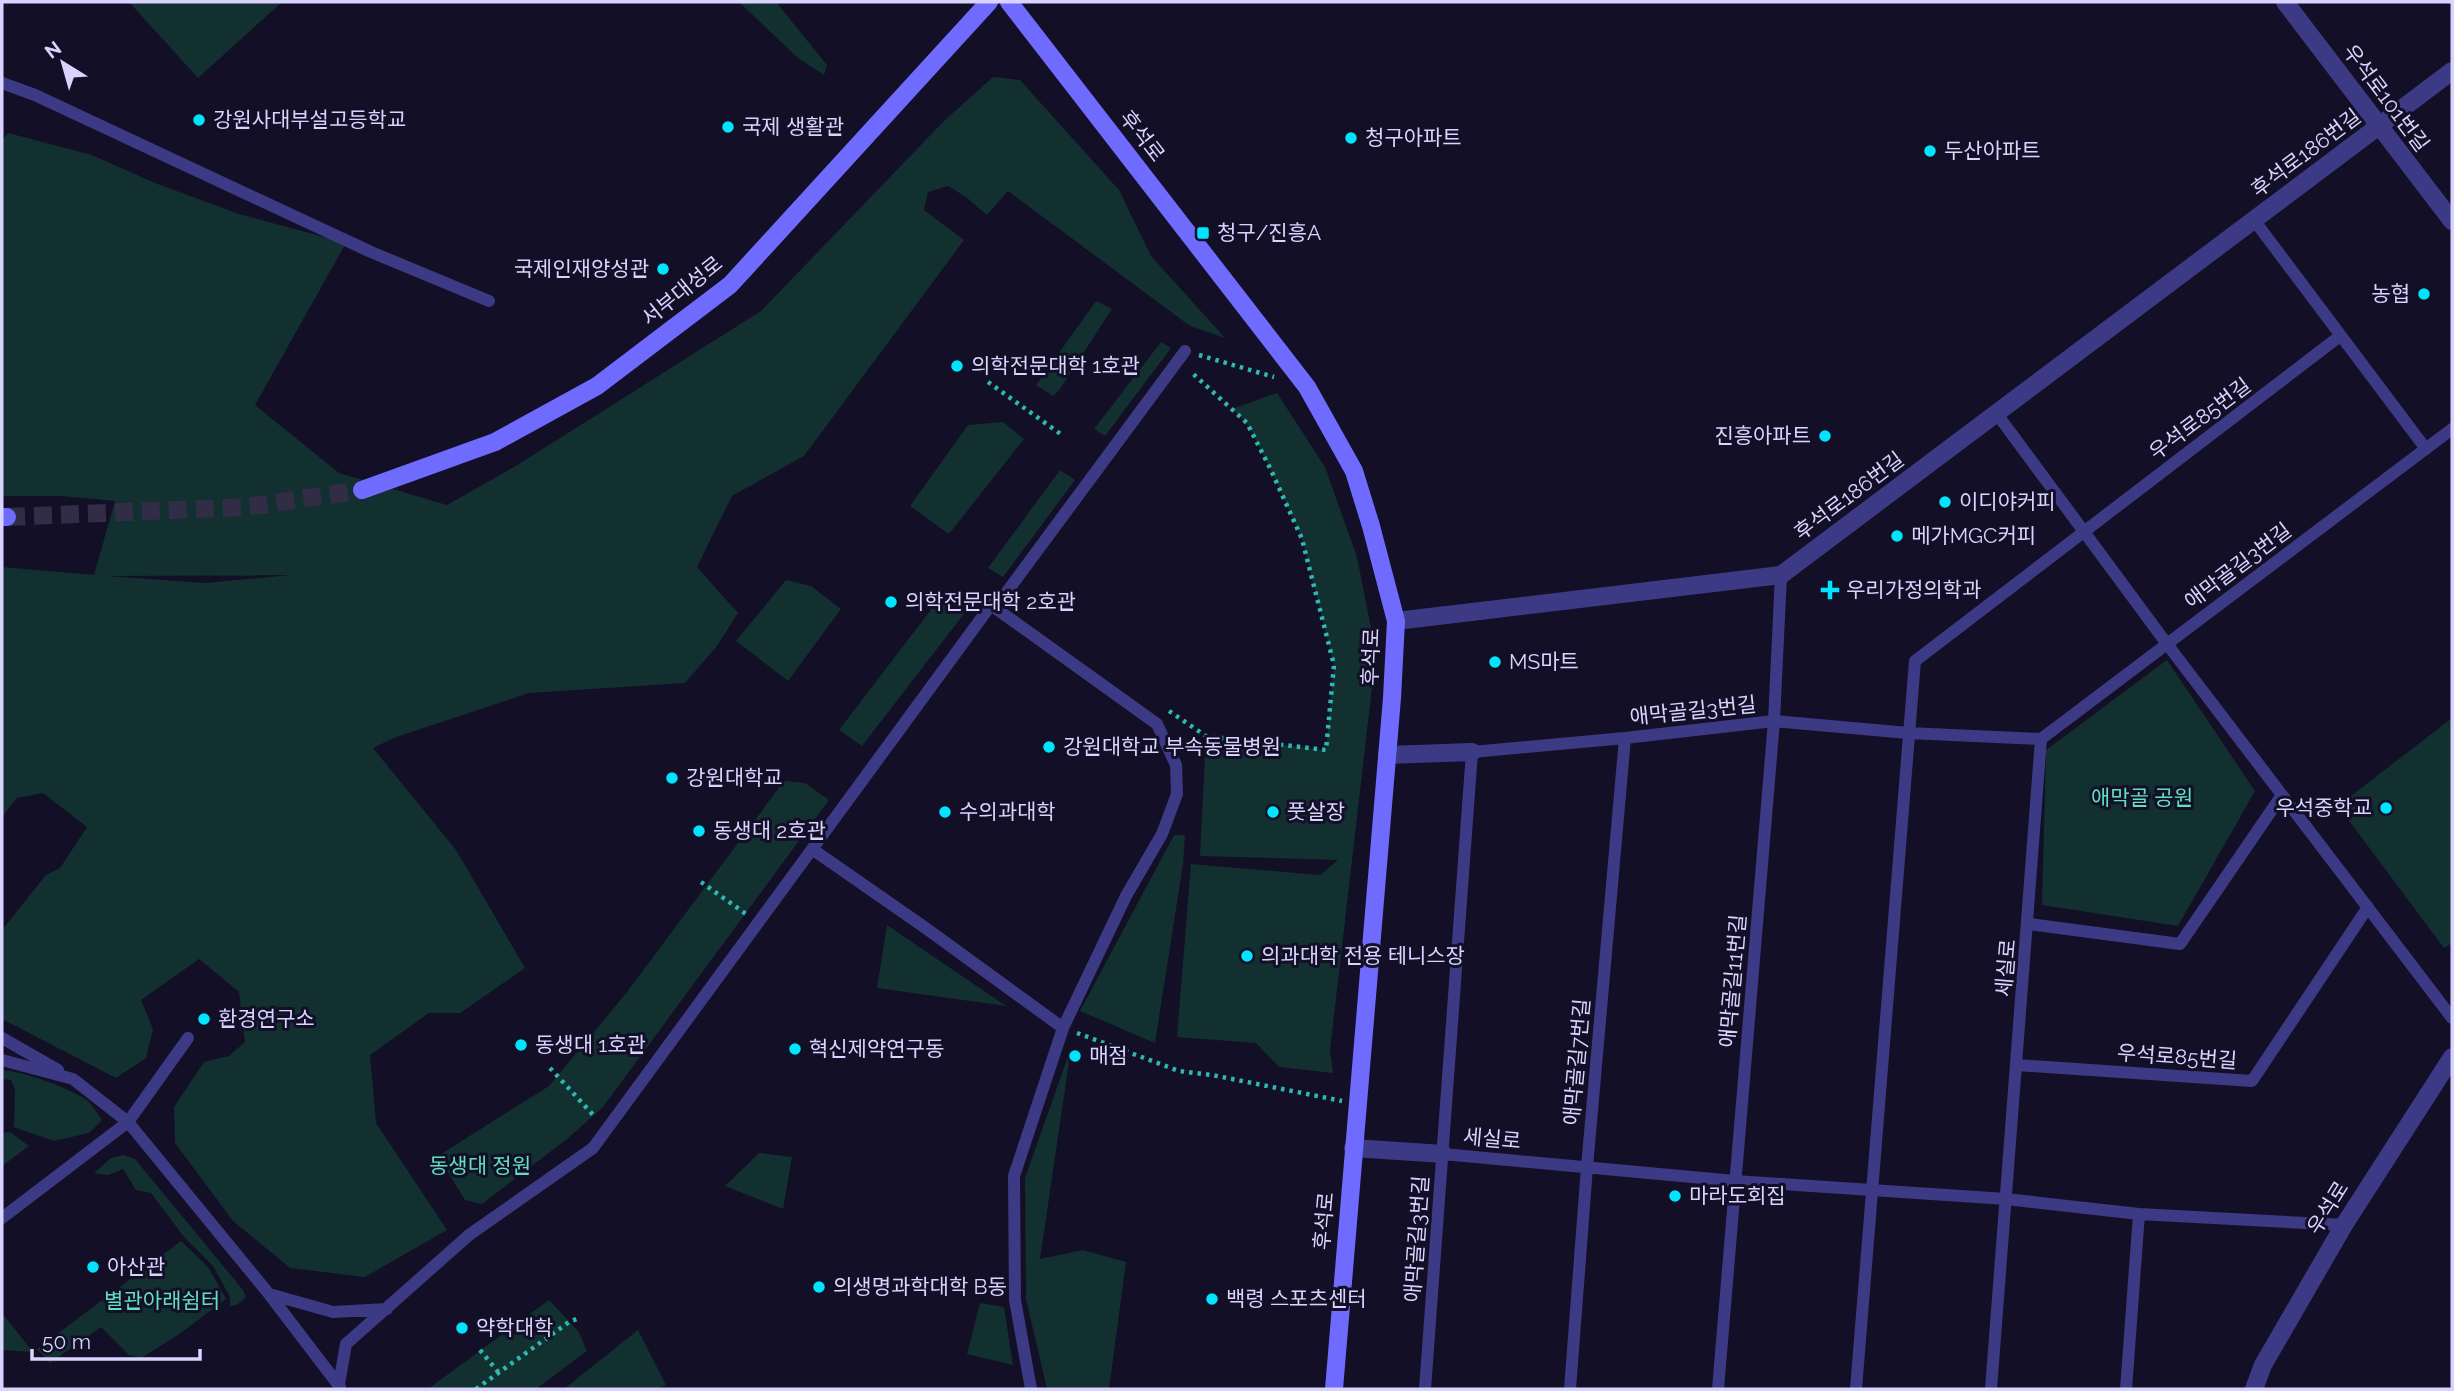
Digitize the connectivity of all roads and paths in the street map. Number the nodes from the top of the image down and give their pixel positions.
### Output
1 (989, 2) edge
2 (1009, 2) edge
3 (2285, 2) edge
4 (2452, 71) edge
5 (2, 74) edge
6 (2, 83) edge
7 (34, 95) junction
8 (2379, 127) junction
9 (2254, 220) junction
10 (2452, 220) edge
11 (489, 301) dead end
12 (2340, 336) junction
13 (1185, 351) joint
14 (1190, 371) dead end
15 (988, 382) dead end
16 (1307, 387) junction
17 (1997, 414) junction
18 (2452, 429) edge
19 (1062, 435) dead end
20 (2426, 449) junction
21 (362, 490) tunnel mouth
22 (2083, 532) junction
23 (1782, 575) junction
24 (991, 605) junction
25 (1396, 621) junction
26 (2167, 644) junction
27 (1161, 705) dead end
28 (1774, 721) junction
29 (1908, 733) junction
30 (1625, 738) junction
31 (2041, 739) junction
32 (1472, 752) junction
33 (1387, 755) junction
34 (2282, 795) junction
35 (812, 849) junction
36 (701, 882) dead end
37 (2368, 907) junction
38 (758, 923) junction
39 (2028, 924) junction
40 (2452, 1018) edge
41 (1063, 1028) junction
42 (2, 1038) edge
43 (188, 1038) dead end
44 (2452, 1057) edge
45 (2, 1060) edge
46 (2017, 1066) junction
47 (550, 1068) dead end
48 (73, 1079) junction
49 (1322, 1098) dead end
50 (128, 1122) junction
51 (606, 1129) junction
52 (1353, 1148) junction
53 (1443, 1154) junction
54 (1587, 1167) junction
55 (1735, 1181) junction
56 (1873, 1190) junction
57 (2006, 1199) junction
58 (2139, 1214) junction
59 (2, 1218) edge
60 (2344, 1225) junction
61 (269, 1294) junction
62 (387, 1309) junction
63 (579, 1318) dead end
64 (480, 1350) dead end
65 (499, 1373) junction
66 (341, 1387) edge
67 (477, 1389) edge
68 (1031, 1389) edge
69 (1334, 1389) edge
70 (1425, 1389) edge
71 (1570, 1389) edge
72 (1718, 1389) edge
73 (1856, 1389) edge
74 (1992, 1389) edge
75 (2126, 1389) edge
76 (2254, 1389) edge

1 - 21 street, 서부대성로
2 - 16 street, 후석로
3 - 8 street, 우석로101번길
4 - 8 street, 후석로186번길
5 - 7 lane
6 - 7 lane
7 - 11 lane
8 - 9 street, 후석로186번길
8 - 10 street, 우석로101번길
9 - 12 lane, 후석로186번길
9 - 17 street, 후석로186번길
12 - 20 lane, 후석로186번길
12 - 22 lane, 우석로85번길
13 - 16 path
13 - 24 lane
14 - 27 path
15 - 19 path
16 - 25 street, 후석로
17 - 22 lane
17 - 23 street, 후석로186번길
18 - 20 lane, 애막골길3번길
20 - 26 lane, 애막골길3번길
22 - 26 lane
22 - 29 lane, 우석로85번길
23 - 25 street
23 - 28 lane, 애막골길11번길
24 - 35 lane
24 - 41 lane
25 - 33 street, 후석로
26 - 31 lane, 애막골길3번길
26 - 34 lane
28 - 29 lane, 애막골길3번길
28 - 30 lane, 애막골길3번길
28 - 55 lane, 애막골길11번길
29 - 31 lane, 애막골길3번길
29 - 56 lane
30 - 32 lane, 애막골길3번길
30 - 54 lane, 애막골길7번길
31 - 39 lane, 세실로
32 - 33 street
32 - 53 lane, 애막골길3번길
33 - 52 street, 후석로
34 - 37 lane
34 - 39 lane
35 - 38 lane
35 - 41 lane
36 - 38 path
37 - 40 lane
37 - 46 lane, 우석로85번길
38 - 51 lane
39 - 46 lane, 세실로
41 - 49 path
41 - 68 lane
42 - 48 lane
43 - 50 lane
44 - 60 street, 우석로
45 - 48 lane
46 - 57 lane, 세실로
47 - 51 path
48 - 50 lane
50 - 59 lane
50 - 61 lane
51 - 62 lane
52 - 53 street
52 - 69 street, 후석로
53 - 54 lane, 세실로
53 - 70 lane, 애막골길3번길
54 - 55 lane, 세실로
54 - 71 lane, 애막골길7번길
55 - 56 lane, 세실로
55 - 72 lane, 애막골길11번길
56 - 57 lane, 세실로
56 - 73 lane
57 - 58 lane, 세실로
57 - 74 lane, 세실로
58 - 60 lane, 세실로
58 - 75 lane
60 - 76 street, 우석로
61 - 62 lane
61 - 66 lane
62 - 66 lane
63 - 65 path
64 - 65 path
65 - 67 path

